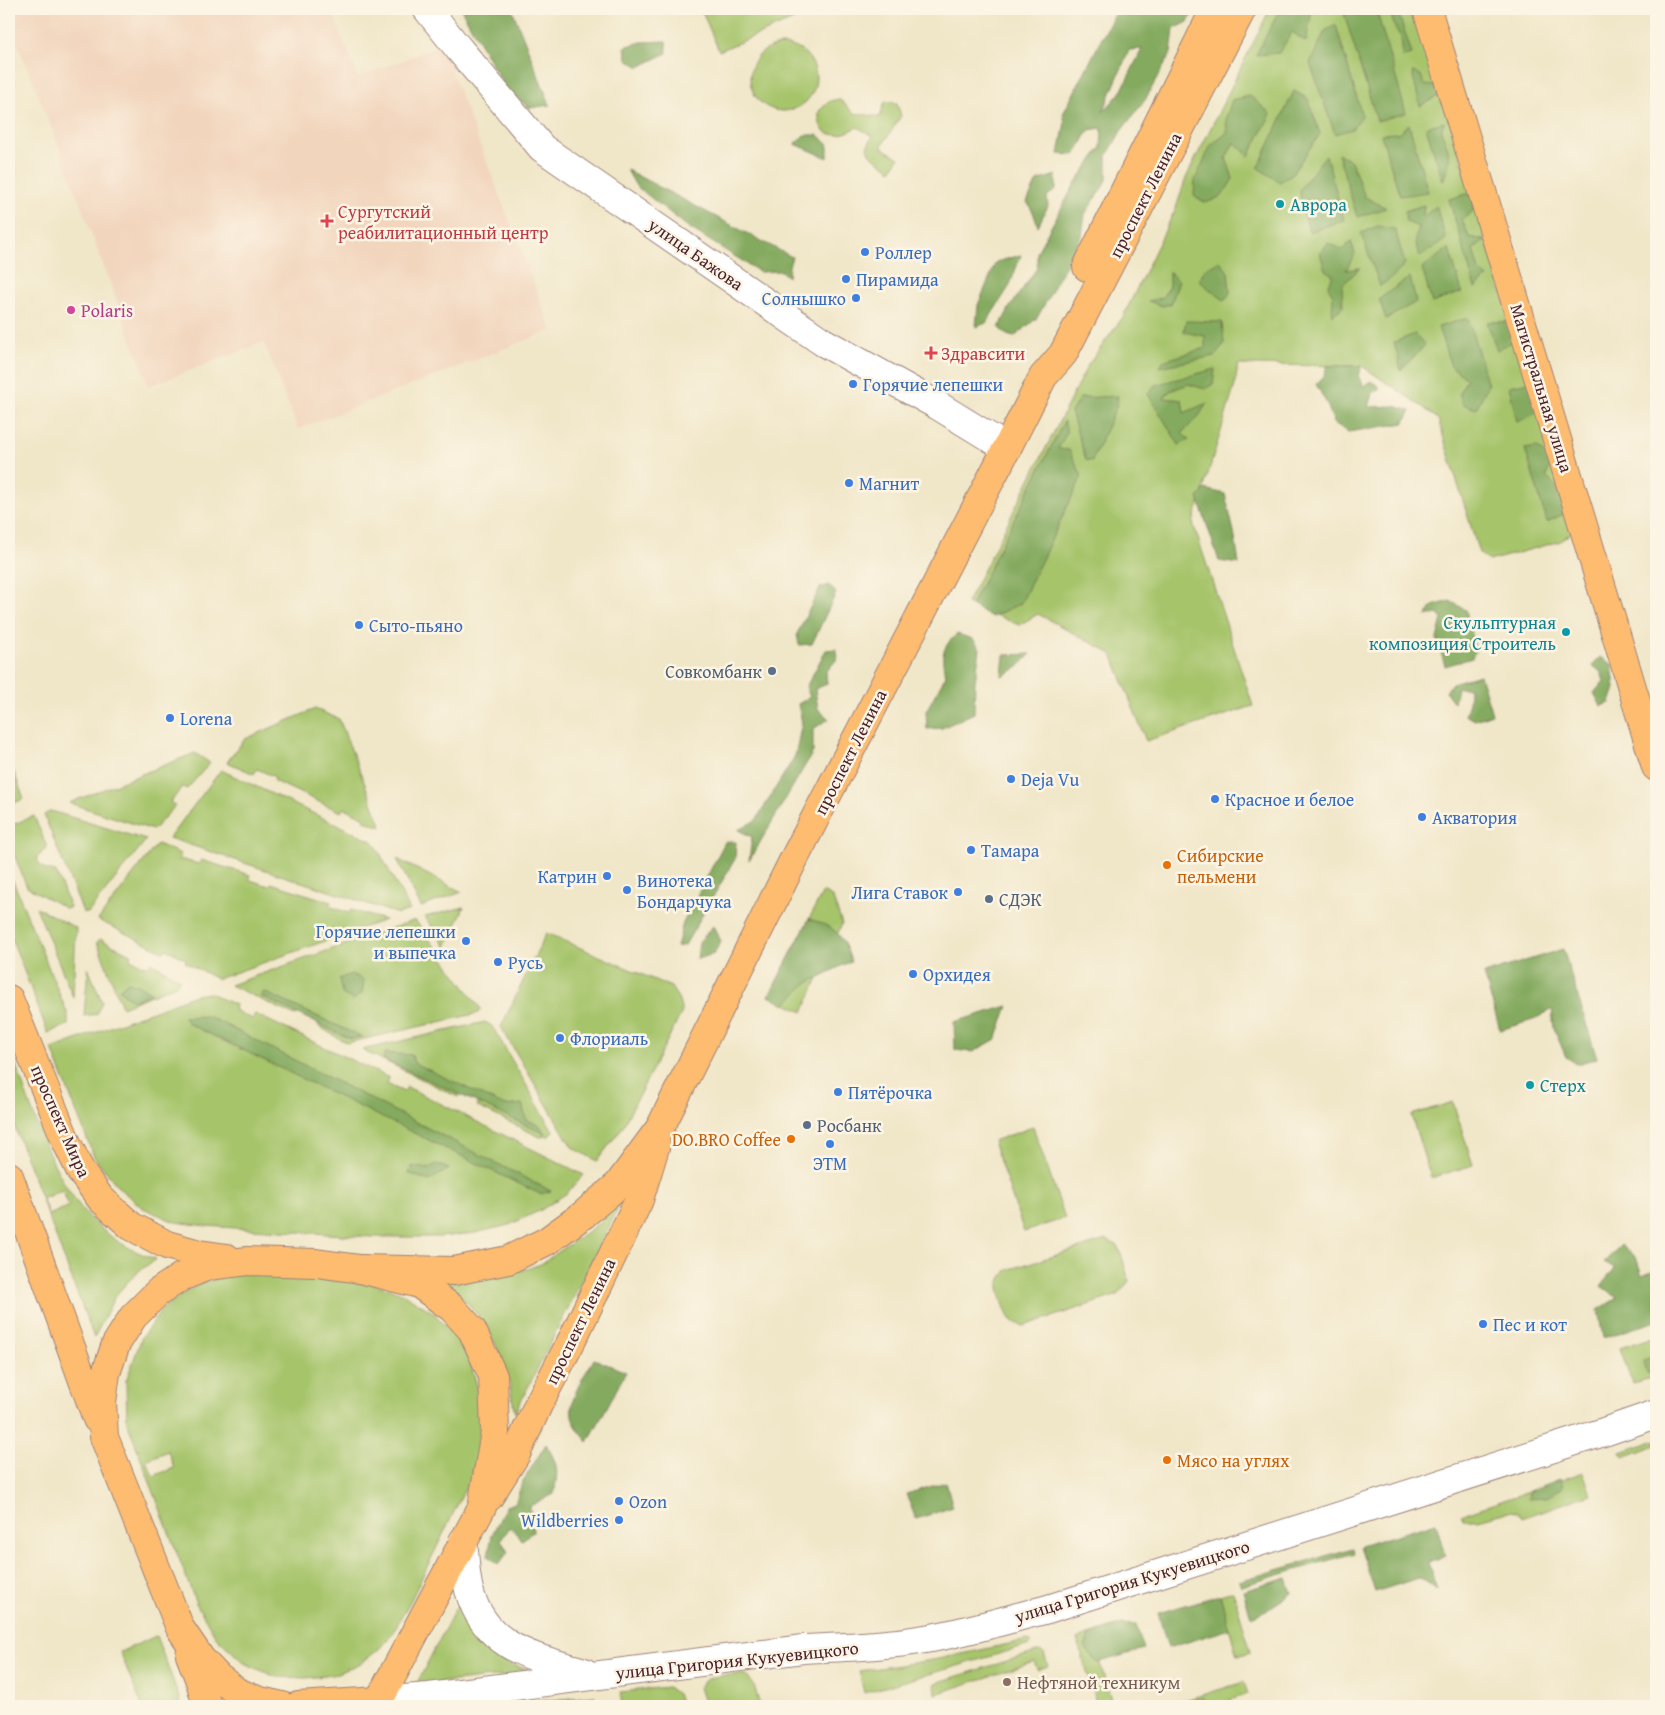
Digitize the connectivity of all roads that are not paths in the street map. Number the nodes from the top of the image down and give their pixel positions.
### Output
1 (427, 9) edge
2 (1215, 9) edge
3 (1242, 9) edge
4 (1427, 9) edge
5 (1043, 377) junction
6 (1007, 448) junction
7 (1656, 767) edge
8 (9, 999) edge
9 (660, 1128) junction
10 (9, 1176) edge
11 (248, 1261) junction
12 (360, 1269) junction
13 (1656, 1414) edge
14 (104, 1437) junction
15 (482, 1507) junction
16 (464, 1541) junction
17 (180, 1628) junction
18 (592, 1675) junction
19 (378, 1704) edge
20 (207, 1706) edge
21 (282, 1706) edge
22 (298, 1706) edge

1 - 6 street, улица Бажова
2 - 5 main road, проспект Ленина
3 - 5 main road, проспект Ленина
4 - 7 main road, Магистральная улица
5 - 6 main road, проспект Ленина
6 - 9 main road, проспект Ленина
8 - 11 main road, проспект Мира
9 - 12 main road, проспект Ленина
9 - 15 main road, проспект Ленина
10 - 14 main road
11 - 12 main road
11 - 14 main road
12 - 15 main road
13 - 18 street, улица Григория Кукуевицкого
14 - 17 main road
15 - 16 main road
16 - 18 street, улица Григория Кукуевицкого
16 - 19 main road
17 - 20 main road
17 - 21 main road
18 - 19 street, улица Григория Кукуевицкого
19 - 22 main road

